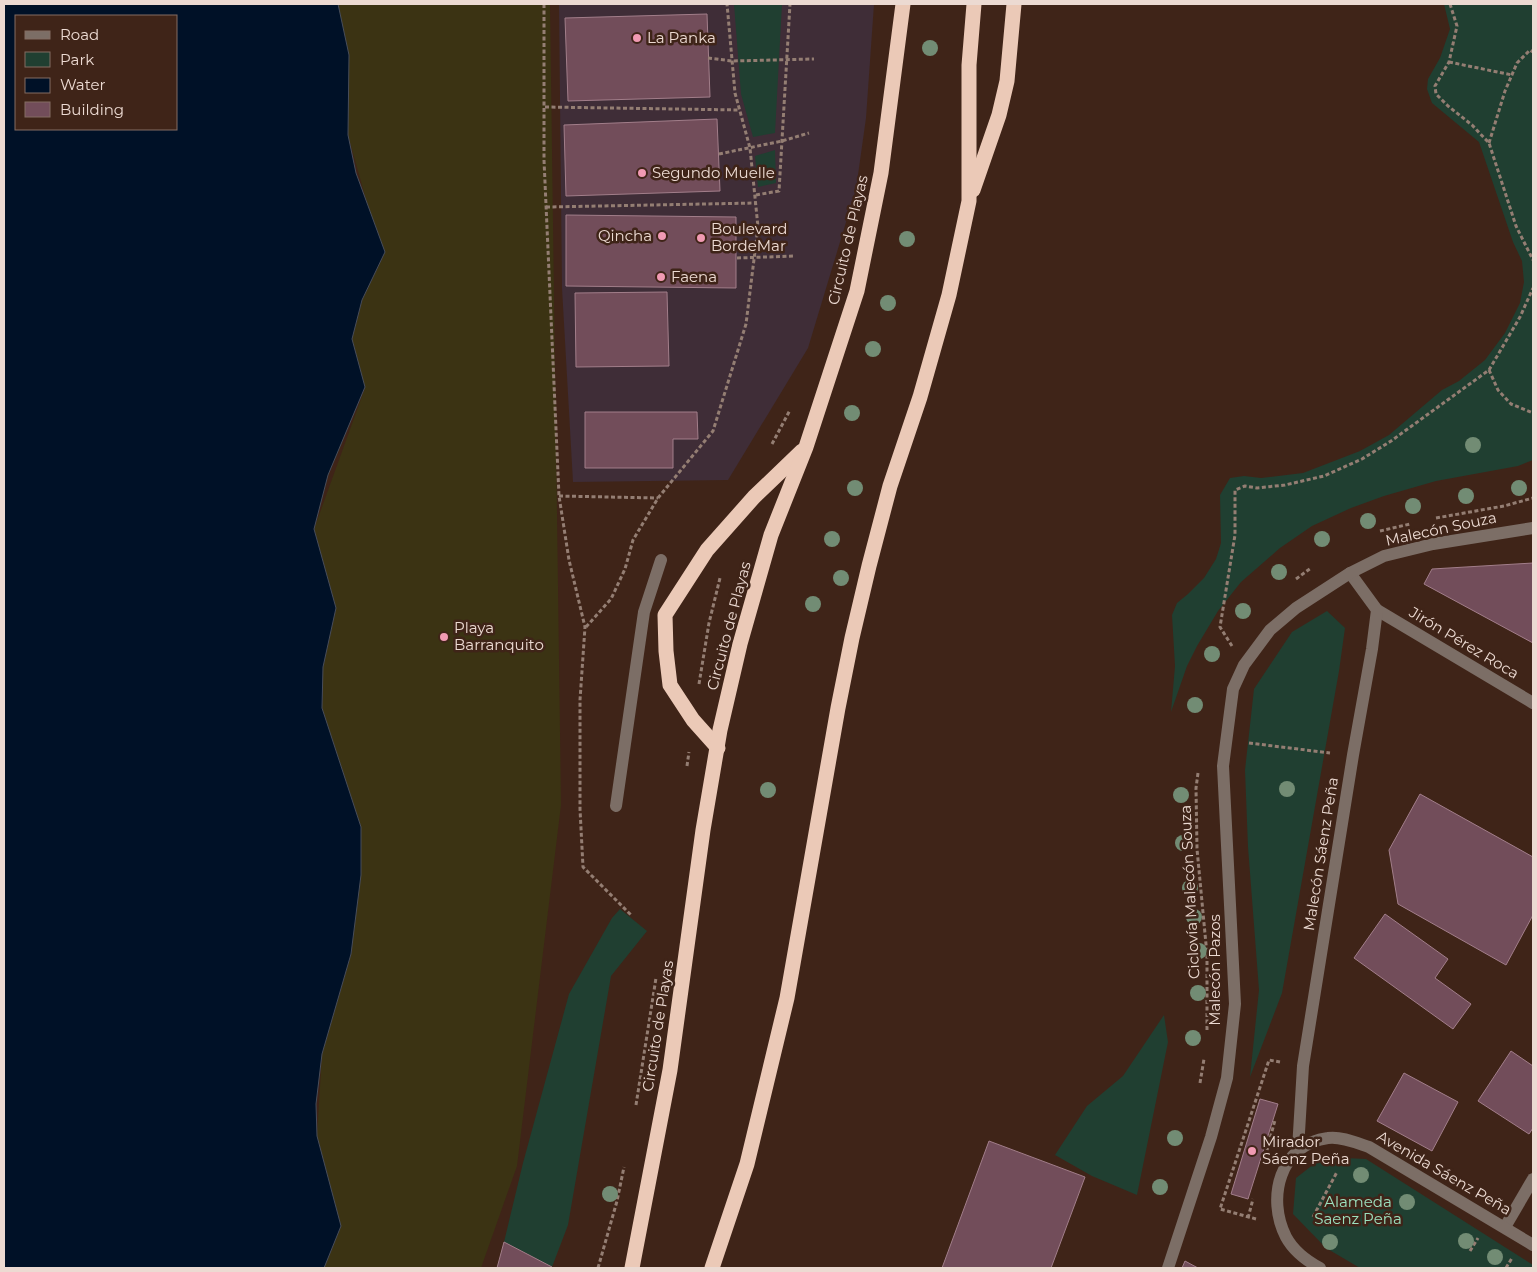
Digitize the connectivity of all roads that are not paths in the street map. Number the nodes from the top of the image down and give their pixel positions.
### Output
1 (902, 4) edge
2 (974, 4) edge
3 (1014, 4) edge
4 (969, 201) junction
5 (806, 447) junction
6 (1533, 528) edge
7 (660, 560) dead end
8 (1350, 573) junction
9 (1377, 610) junction
10 (644, 612) junction
11 (665, 615) junction
12 (1244, 665) joint
13 (1533, 703) edge
14 (718, 748) junction
15 (616, 806) dead end
16 (1298, 1149) junction
17 (1533, 1179) edge
18 (1505, 1227) junction
19 (1533, 1245) edge
20 (632, 1268) edge
21 (712, 1268) edge
22 (1168, 1268) edge
23 (1320, 1268) edge

1 - 5 highway, Circuito de Playas
2 - 4 highway
3 - 4 highway
4 - 21 highway
5 - 11 highway
5 - 14 highway, Circuito de Playas
6 - 8 street, Malecón Souza
7 - 10 street
8 - 9 street
8 - 12 street, Malecón Souza
9 - 13 street, Jirón Pérez Roca
9 - 16 street, Malecón Sáenz Peña
10 - 11 street
10 - 15 street
11 - 14 highway
12 - 22 street, Malecón Pazos
14 - 20 highway, Circuito de Playas
16 - 18 street, Avenida Sáenz Peña
16 - 23 street
17 - 18 street
18 - 19 street, Avenida Sáenz Peña

